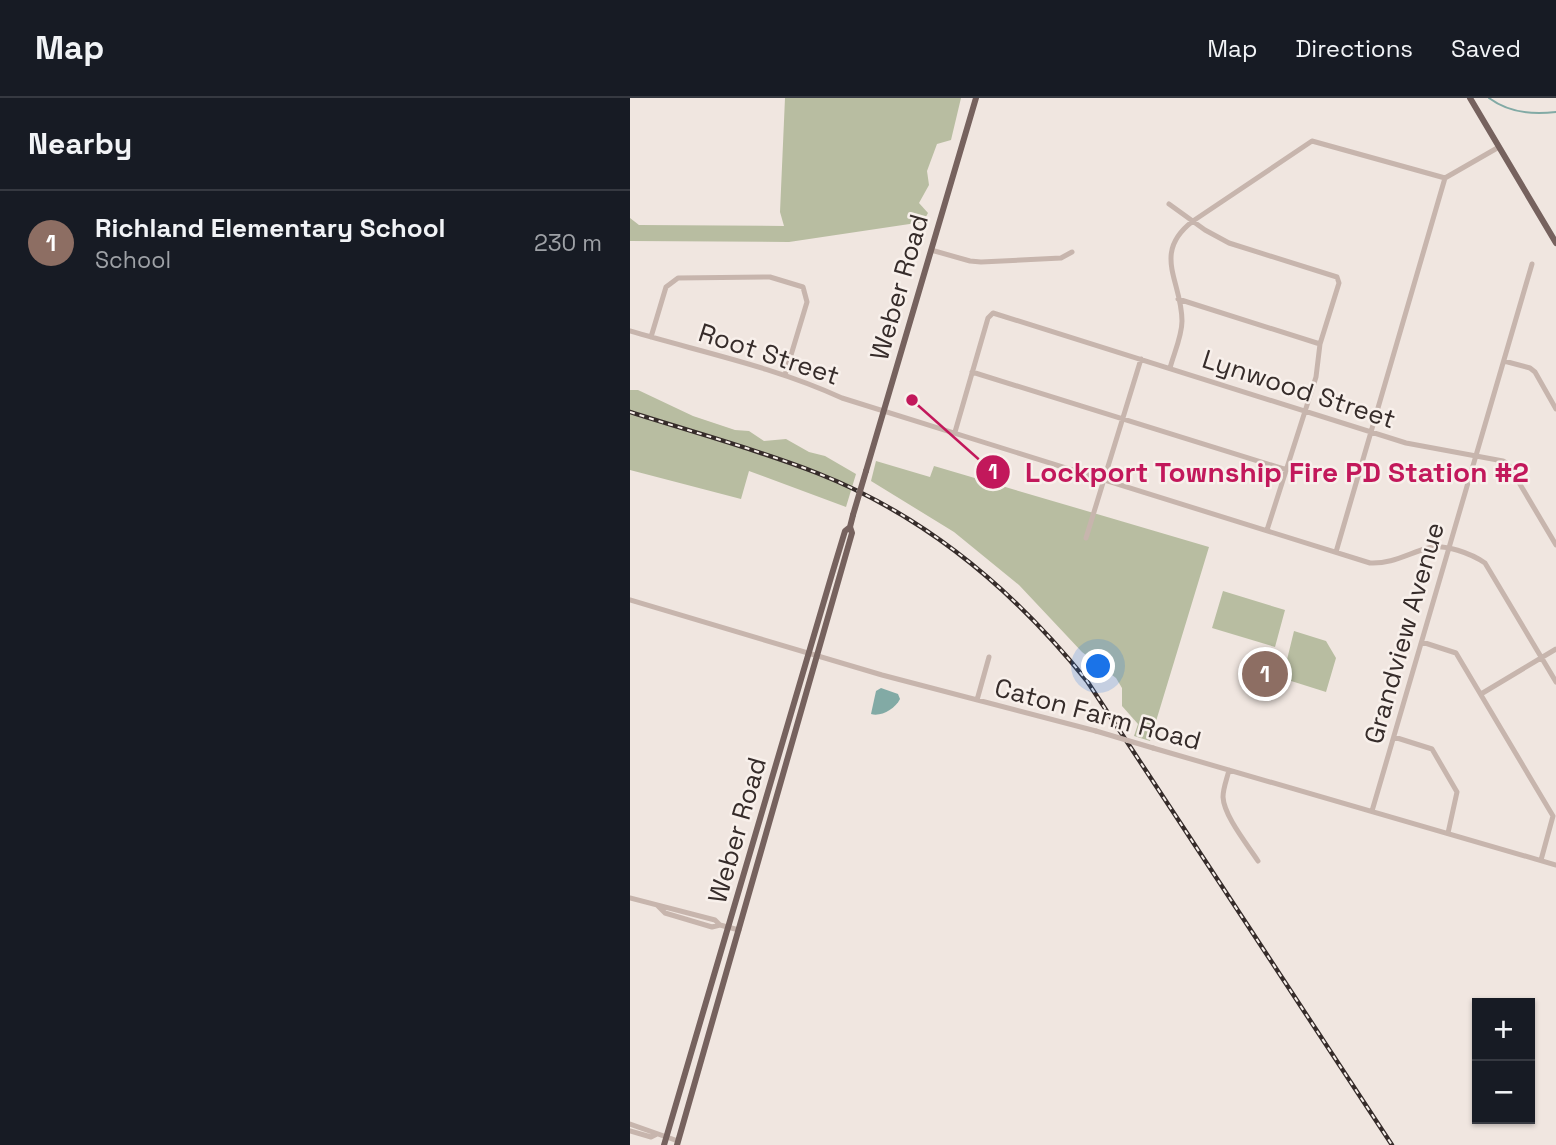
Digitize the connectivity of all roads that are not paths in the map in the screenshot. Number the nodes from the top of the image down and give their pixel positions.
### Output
1 (976, 98) edge
2 (1470, 98) edge
3 (1499, 147) junction
4 (1445, 178) junction
5 (1169, 204) dead end
6 (1193, 221) junction
7 (1556, 243) edge
8 (931, 250) junction
9 (1072, 252) dead end
10 (1532, 264) dead end
11 (1178, 299) junction
12 (630, 331) edge
13 (651, 337) junction
14 (1320, 344) junction
15 (1141, 359) junction
16 (1504, 360) junction
17 (1170, 368) junction
18 (972, 372) junction
19 (785, 375) junction
20 (1556, 408) edge
21 (883, 410) junction
22 (1306, 411) junction
23 (1122, 419) junction
24 (1371, 431) junction
25 (954, 432) junction
26 (1476, 455) junction
27 (1287, 470) junction
28 (1104, 479) junction
29 (850, 527) junction
30 (1268, 530) junction
31 (1086, 538) dead end
32 (1556, 545) edge
33 (1449, 549) junction
34 (1336, 552) junction
35 (630, 600) edge
36 (1422, 642) junction
37 (1556, 649) edge
38 (808, 653) junction
39 (817, 655) junction
40 (989, 657) dead end
41 (1541, 658) junction
42 (1556, 682) edge
43 (1481, 694) junction
44 (978, 700) junction
45 (1394, 737) junction
46 (1229, 770) junction
47 (1373, 811) junction
48 (1448, 833) junction
49 (1542, 860) junction
50 (1258, 861) dead end
51 (1556, 865) edge
52 (630, 898) edge
53 (724, 926) junction
54 (740, 930) junction
55 (630, 1124) edge
56 (630, 1131) edge
57 (657, 1134) junction
58 (667, 1137) junction
59 (678, 1143) edge
60 (664, 1145) edge

1 - 8 main road, Weber Road
2 - 3 main road
3 - 4 street
3 - 7 main road
4 - 6 street
4 - 24 street
5 - 6 street
6 - 11 street
6 - 14 street
8 - 9 street
8 - 21 main road, Weber Road
10 - 16 street, Grandview Avenue
11 - 14 street
11 - 17 street
12 - 13 street, Root Street
13 - 19 street, Root Street
13 - 19 street
14 - 22 street
15 - 17 street, Lynwood Street
15 - 18 street, Lynwood Street
15 - 23 street
16 - 20 street
16 - 26 street, Grandview Avenue
17 - 22 street, Lynwood Street
18 - 23 street
18 - 25 street
19 - 21 street, Root Street
21 - 25 street, Root Street
21 - 29 main road, Weber Road, bridge
22 - 24 street, Lynwood Street
22 - 27 street
23 - 27 street
23 - 28 street
24 - 26 street, Lynwood Street
24 - 34 street
25 - 28 street, Root Street
26 - 32 street, Lynwood Street
26 - 33 street, Grandview Avenue
27 - 30 street
28 - 30 street, Root Street
28 - 31 street
29 - 38 main road, Weber Road
29 - 39 main road, Weber Road
30 - 34 street, Root Street
33 - 34 street, Root Street
33 - 36 street, Grandview Avenue
33 - 41 street, Root Street
35 - 38 street, Caton Farm Road
36 - 43 street
36 - 45 street, Grandview Avenue
37 - 41 street
38 - 39 street, Caton Farm Road
38 - 53 main road, Weber Road
39 - 44 street, Caton Farm Road
39 - 54 main road, Weber Road
40 - 44 street
41 - 42 street, Root Street
41 - 43 street
43 - 49 street
44 - 46 street, Caton Farm Road, bridge
45 - 47 street, Grandview Avenue
45 - 48 street
46 - 47 street, Caton Farm Road
46 - 50 street
47 - 48 street, Caton Farm Road
48 - 49 street, Caton Farm Road
49 - 51 street, Caton Farm Road
52 - 53 street
53 - 54 street
53 - 58 main road, Weber Road
54 - 59 main road, Weber Road
55 - 57 street
56 - 57 street
57 - 58 street
58 - 59 street
58 - 60 main road, Weber Road

